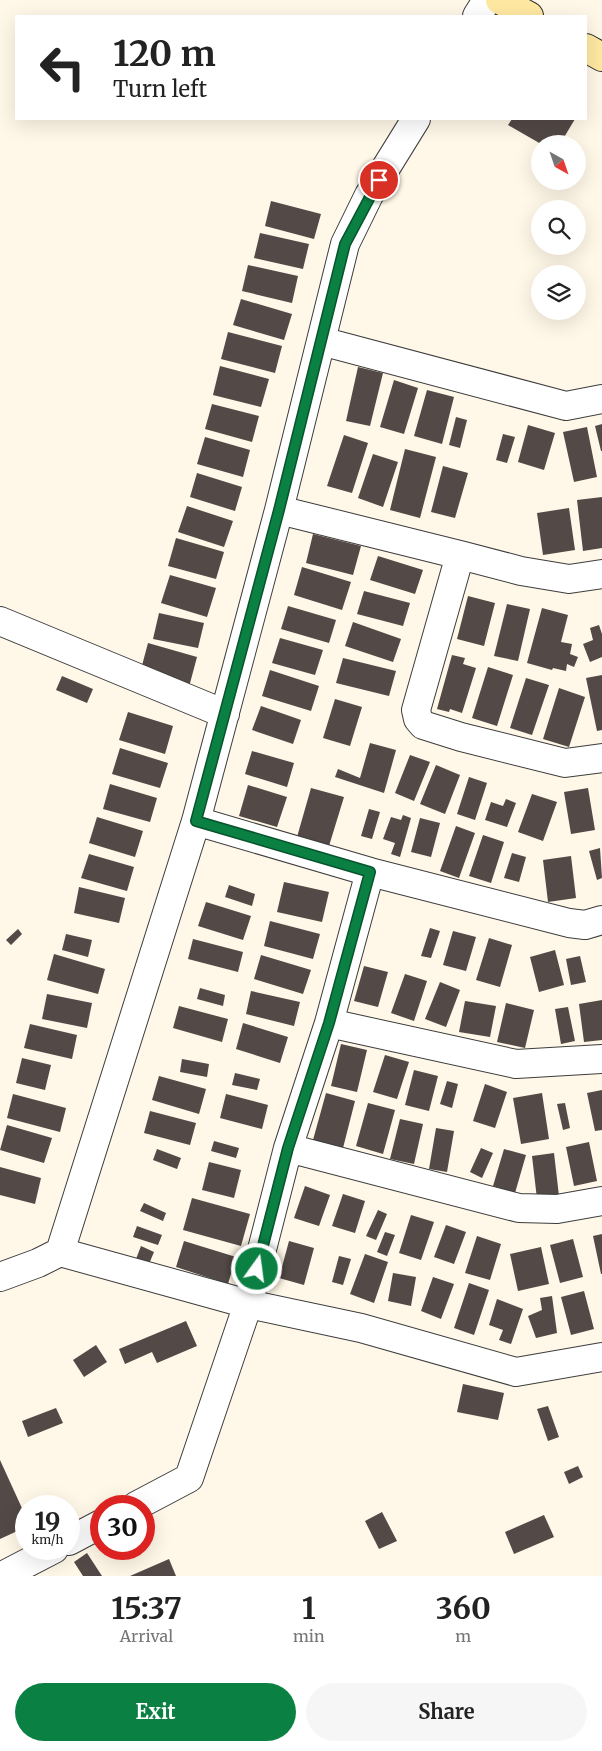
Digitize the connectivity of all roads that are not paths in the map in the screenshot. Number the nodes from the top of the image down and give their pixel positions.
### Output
1 (487, 0) edge
2 (500, 0) edge
3 (478, 15) edge
4 (527, 15) edge
5 (587, 49) edge
6 (602, 57) edge
7 (415, 120) edge
8 (321, 341) junction
9 (602, 399) edge
10 (279, 510) junction
11 (460, 555) junction
12 (602, 574) edge
13 (0, 621) edge
14 (225, 714) junction
15 (602, 758) edge
16 (196, 821) junction
17 (370, 872) junction
18 (602, 920) edge
19 (329, 1023) junction
20 (602, 1059) edge
21 (288, 1148) junction
22 (602, 1201) edge
23 (60, 1252) junction
24 (0, 1276) edge
25 (248, 1304) junction
26 (602, 1357) edge
27 (155, 1496) edge
28 (33, 1560) edge
29 (2, 1576) edge

1 - 3 street
2 - 4 street
5 - 6 street
7 - 8 street
8 - 9 street
8 - 10 street
10 - 11 street
10 - 14 street
11 - 12 street
11 - 15 street
13 - 14 street
14 - 16 street
16 - 17 street
16 - 23 street
17 - 18 street
17 - 19 street
19 - 20 street
19 - 21 street
21 - 22 street
21 - 25 street
23 - 24 street
23 - 25 street
25 - 26 street
25 - 27 street
28 - 29 street

